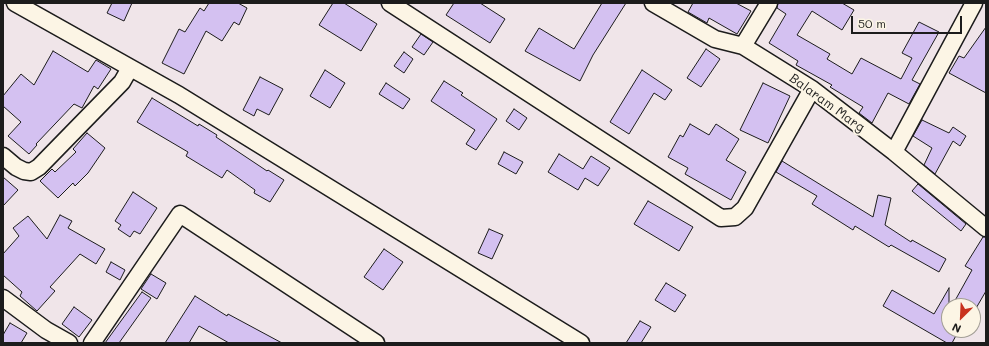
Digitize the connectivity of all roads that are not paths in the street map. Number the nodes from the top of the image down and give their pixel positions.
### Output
1 (15, 3) edge
2 (390, 3) edge
3 (653, 3) edge
4 (769, 3) edge
5 (974, 3) edge
6 (743, 46) junction
7 (130, 68) junction
8 (812, 89) junction
9 (894, 152) junction
10 (3, 156) edge
11 (986, 228) edge
12 (3, 298) edge
13 (69, 343) edge
14 (92, 343) edge
15 (376, 343) edge
16 (581, 343) edge

1 - 7 street
2 - 8 street
3 - 6 street, Balaram Marg
4 - 6 street
5 - 9 street
6 - 8 street, Balaram Marg
7 - 10 street
7 - 16 street
8 - 9 street, Balaram Marg
9 - 11 street, Balaram Marg
12 - 13 street
14 - 15 street

